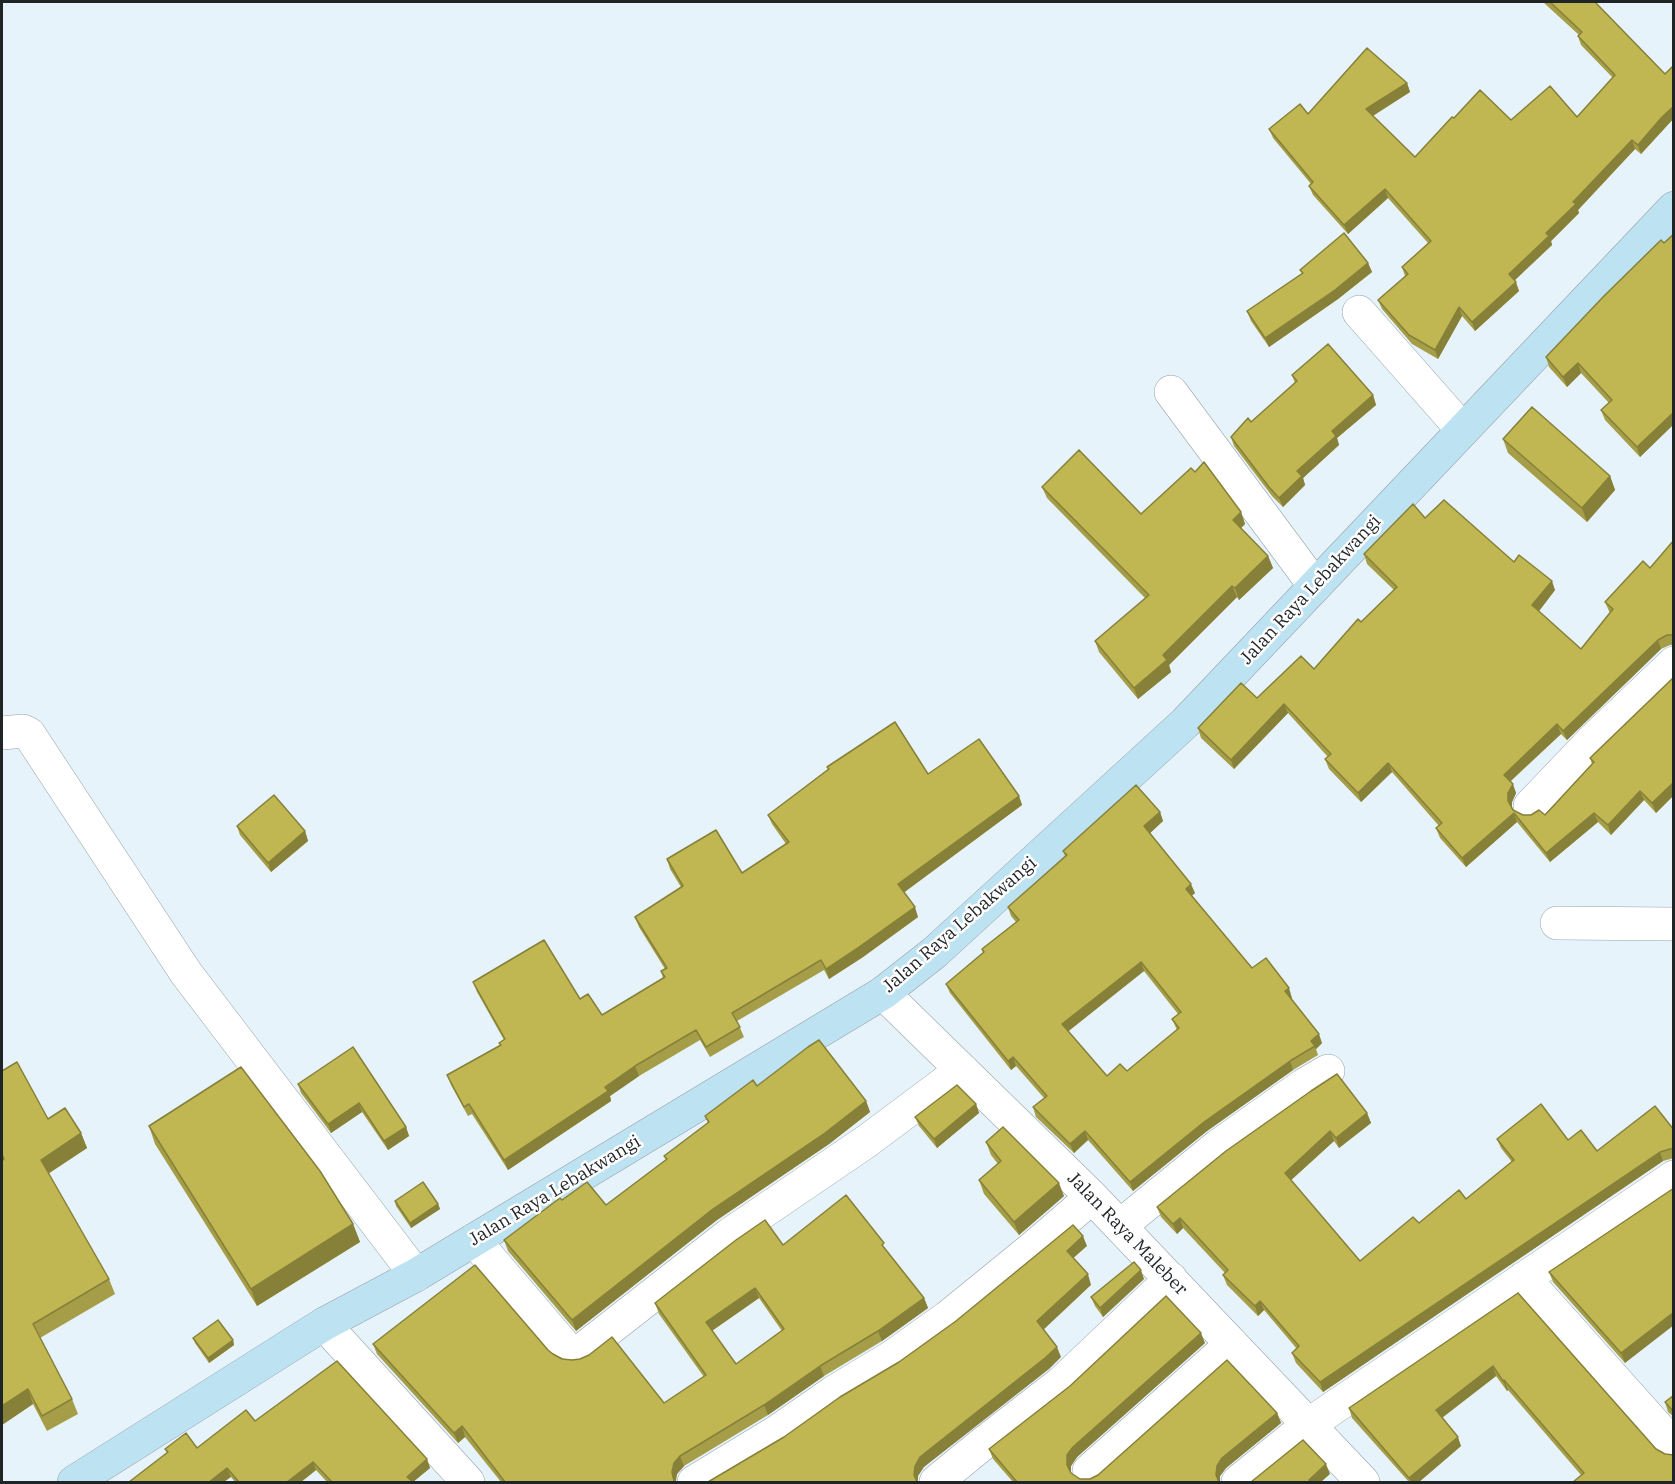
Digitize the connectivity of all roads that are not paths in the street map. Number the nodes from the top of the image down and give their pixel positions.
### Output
1 (1674, 208) edge
2 (1359, 312) dead end
3 (1171, 392) dead end
4 (1462, 429) junction
5 (1315, 586) junction
6 (1674, 663) edge
7 (22, 737) edge
8 (1530, 806) dead end
9 (1557, 923) dead end
10 (1674, 924) edge
11 (883, 993) junction
12 (962, 1070) junction
13 (1328, 1071) dead end
14 (1674, 1177) edge
15 (1092, 1197) junction
16 (1120, 1226) junction
17 (474, 1240) junction
18 (416, 1275) junction
19 (1524, 1278) junction
20 (1171, 1279) junction
21 (324, 1324) junction
22 (1232, 1344) junction
23 (1308, 1425) junction
24 (1674, 1446) edge
25 (1089, 1471) dead end
26 (74, 1482) edge
27 (468, 1482) edge
28 (694, 1482) edge
29 (936, 1482) edge
30 (1238, 1482) edge
31 (1363, 1482) edge

1 - 4 main road, Jalan Raya Lebakwangi
2 - 4 street
3 - 5 street
4 - 5 main road, Jalan Raya Lebakwangi
5 - 11 main road, Jalan Raya Lebakwangi
6 - 8 street
7 - 18 street
9 - 10 street
11 - 12 street, Jalan Raya Maleber
11 - 17 main road, Jalan Raya Lebakwangi
12 - 15 street, Jalan Raya Maleber
12 - 17 street
13 - 16 street
14 - 19 street
15 - 16 street, Jalan Raya Maleber
15 - 28 street
16 - 20 street, Jalan Raya Maleber
17 - 18 main road, Jalan Raya Lebakwangi
18 - 21 main road, Jalan Raya Lebakwangi
19 - 23 street
19 - 24 street
20 - 22 street, Jalan Raya Maleber
20 - 29 street
21 - 26 main road, Jalan Raya Lebakwangi
21 - 27 street
22 - 23 street, Jalan Raya Maleber
22 - 25 street
23 - 30 street
23 - 31 street, Jalan Raya Maleber

